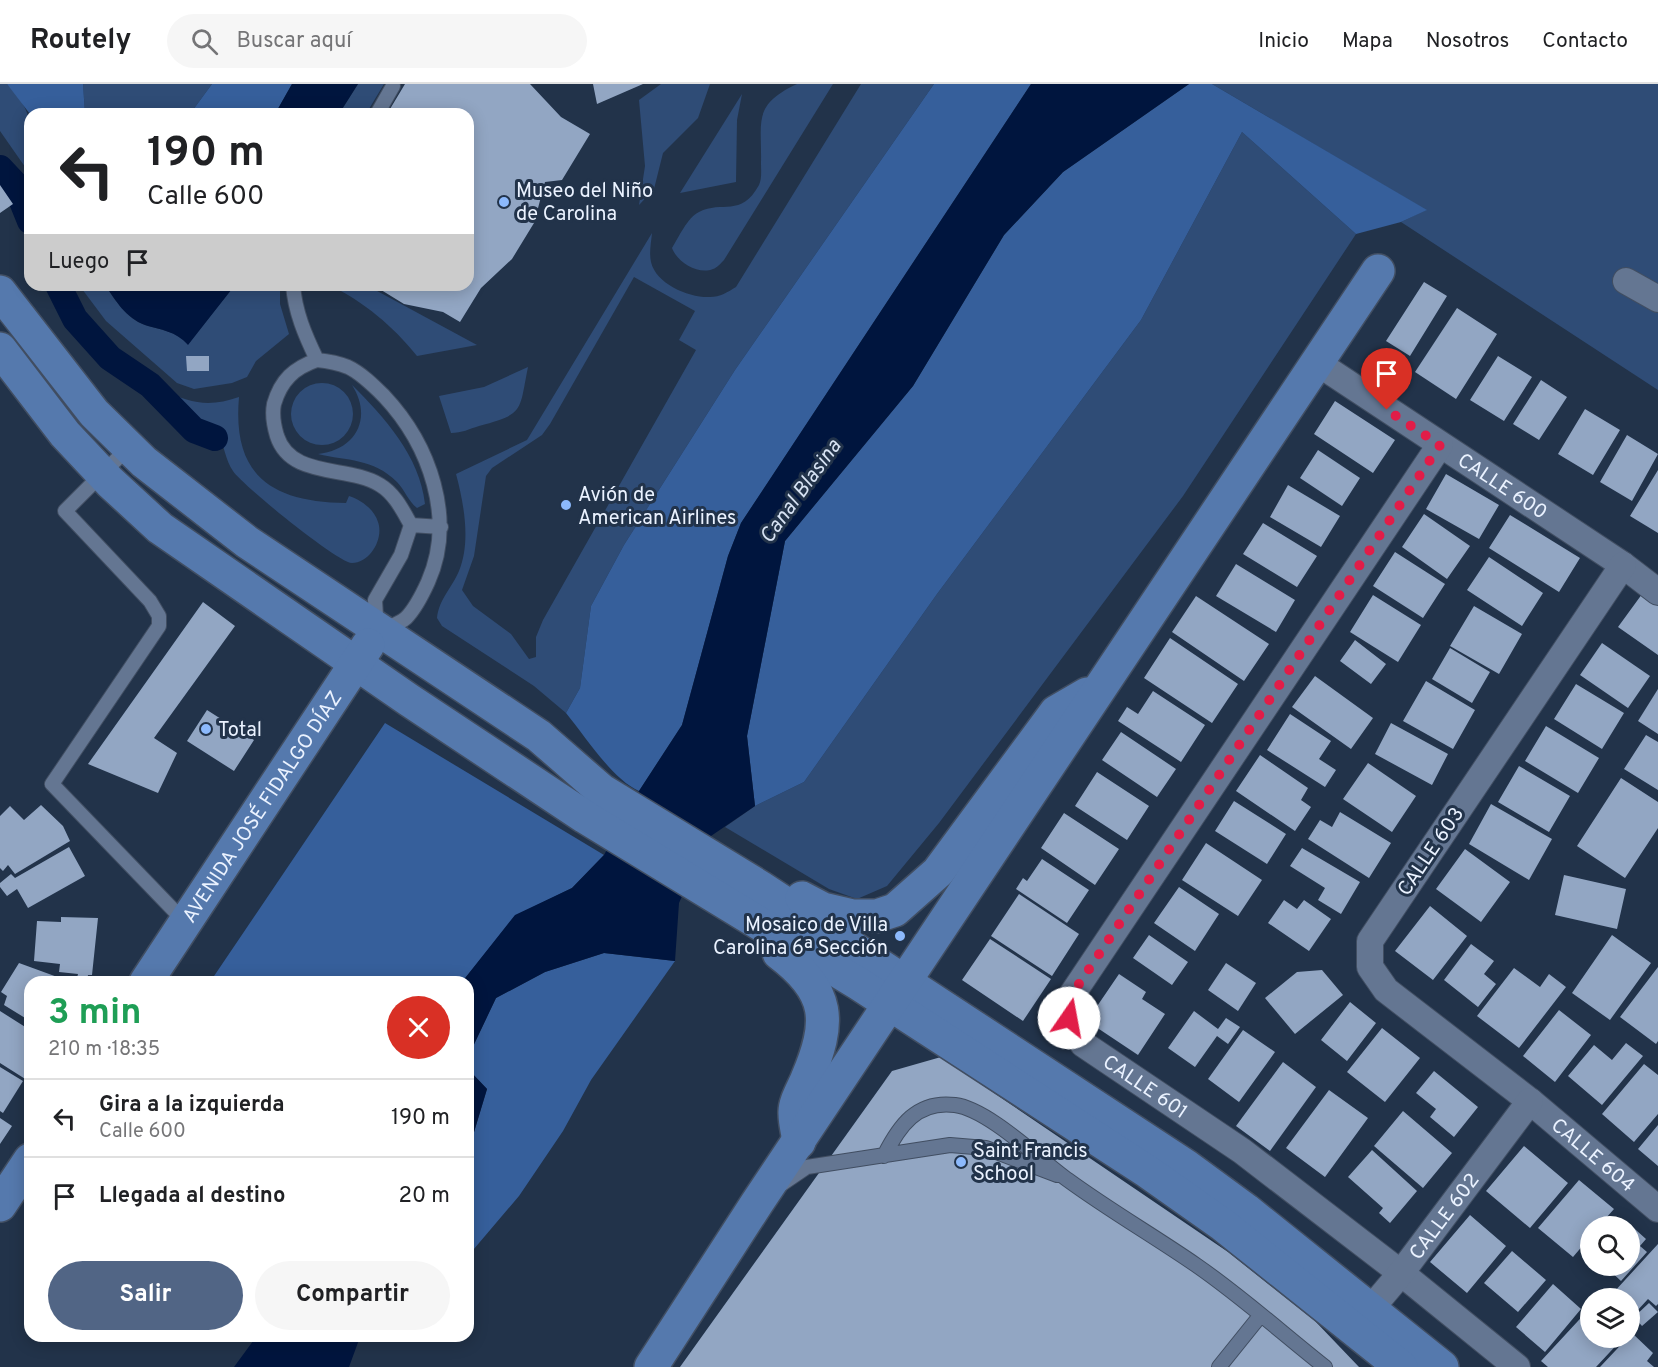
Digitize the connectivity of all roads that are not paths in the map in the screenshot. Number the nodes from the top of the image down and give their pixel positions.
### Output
1 (393, 86) dead end
2 (380, 108) edge
3 (1378, 272) dead end
4 (1626, 281) dead end
5 (293, 291) edge
6 (0, 292) edge
7 (1658, 299) edge
8 (0, 349) edge
9 (317, 360) junction
10 (1316, 362) junction
11 (1440, 445) junction
12 (129, 447) junction
13 (102, 474) junction
14 (411, 525) junction
15 (441, 527) junction
16 (1623, 565) junction
17 (1658, 592) edge
18 (377, 631) junction
19 (356, 662) junction
20 (1099, 687) junction
21 (593, 803) junction
22 (751, 900) junction
23 (185, 923) junction
24 (150, 976) edge
25 (898, 994) junction
26 (1530, 1101) junction
27 (799, 1142) junction
28 (884, 1156) junction
29 (24, 1169) edge
30 (1067, 1179) junction
31 (757, 1203) junction
32 (0, 1205) edge
33 (1658, 1209) edge
34 (1401, 1273) junction
35 (1260, 1316) junction
36 (1363, 1319) junction
37 (1399, 1359) edge
38 (651, 1367) edge
39 (1219, 1367) edge
40 (1325, 1367) edge
41 (1442, 1367) edge
42 (1517, 1367) edge

1 - 2 lane
3 - 10 street
4 - 7 street
5 - 9 lane
6 - 12 street
8 - 13 street
9 - 14 lane
9 - 15 lane
10 - 11 street, CALLE 600
10 - 20 street
11 - 16 street, CALLE 600
11 - 34 street, CALLE 601
12 - 13 lane
12 - 18 street
13 - 19 street
13 - 23 lane
14 - 15 lane
14 - 18 lane
15 - 18 lane
16 - 17 street, CALLE 600
16 - 26 street, CALLE 603
18 - 19 street, AVENIDA JOSÉ FIDALGO DÍAZ
18 - 21 street
19 - 21 street
19 - 23 street, AVENIDA JOSÉ FIDALGO DÍAZ
20 - 22 street
20 - 25 street
21 - 22 street
22 - 25 street
22 - 27 street
23 - 24 street, AVENIDA JOSÉ FIDALGO DÍAZ
25 - 27 street
25 - 36 street
26 - 33 street, CALLE 604
26 - 34 street, CALLE 602
27 - 31 street
28 - 30 lane
28 - 30 lane
28 - 31 lane
29 - 32 street
30 - 35 lane
31 - 38 street
34 - 36 street, CALLE 602
34 - 42 street, CALLE 601
35 - 39 lane
35 - 40 lane
36 - 37 street
37 - 41 street

